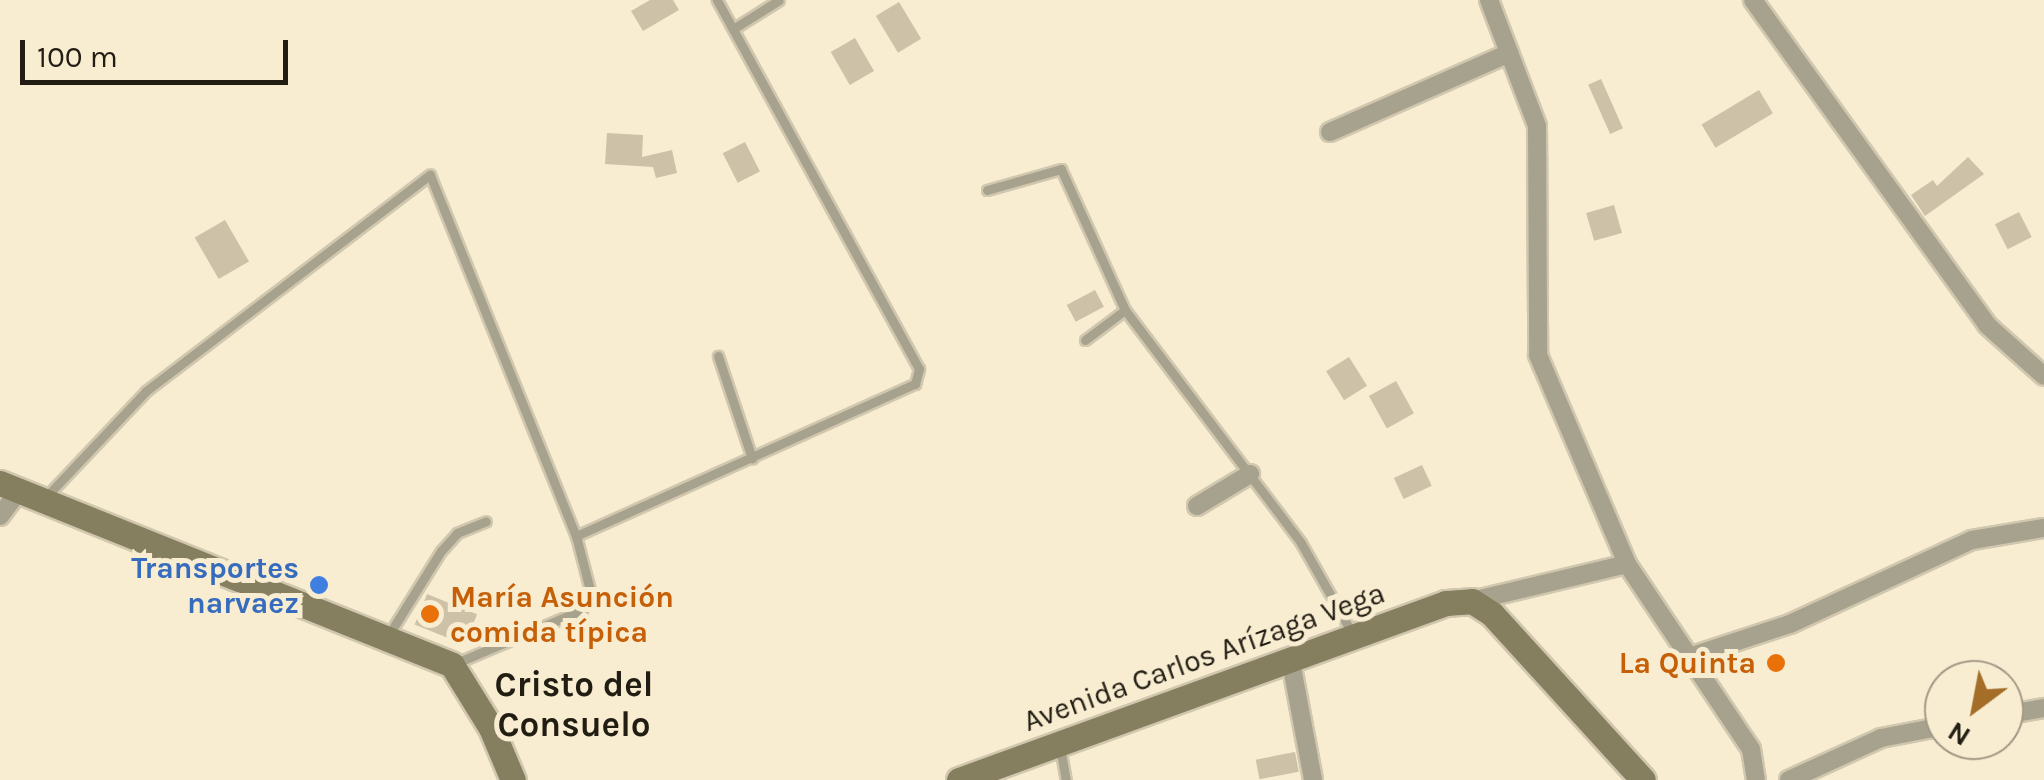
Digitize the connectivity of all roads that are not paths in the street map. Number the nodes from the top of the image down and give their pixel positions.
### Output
1 (717, 0) edge
2 (779, 0) edge
3 (1489, 0) edge
4 (1753, 0) edge
5 (733, 29) junction
6 (1509, 53) junction
7 (1330, 132) dead end
8 (987, 190) dead end
9 (1125, 310) junction
10 (1085, 340) dead end
11 (718, 356) dead end
12 (2044, 376) edge
13 (752, 458) junction
14 (1250, 474) junction
15 (9, 488) edge
16 (42, 501) junction
17 (1197, 506) dead end
18 (0, 516) edge
19 (486, 521) dead end
20 (2044, 528) edge
21 (576, 536) junction
22 (1628, 564) junction
23 (1472, 601) junction
24 (387, 639) junction
25 (1354, 641) junction
26 (1689, 657) junction
27 (1291, 662) junction
28 (452, 665) junction
29 (1924, 730) edge
30 (1059, 744) junction
31 (513, 780) edge
32 (959, 780) edge
33 (1066, 780) edge
34 (1313, 780) edge
35 (1644, 780) edge
36 (1756, 780) edge
37 (1789, 780) edge

1 - 5 lane
2 - 5 lane
3 - 6 street
4 - 12 street
5 - 13 lane
6 - 7 street
6 - 22 street
8 - 9 lane
9 - 10 lane
9 - 14 lane
11 - 13 lane
13 - 21 lane
14 - 17 street
14 - 25 lane
15 - 16 street
15 - 18 street
16 - 21 lane
16 - 24 street
19 - 24 lane
20 - 26 street
21 - 28 lane
22 - 23 street
22 - 26 street
23 - 25 street, Avenida Carlos Arízaga Vega
23 - 35 street
24 - 28 street
25 - 27 street, Avenida Carlos Arízaga Vega
26 - 36 street
27 - 30 street, Avenida Carlos Arízaga Vega
27 - 34 street
28 - 31 street
29 - 37 street
30 - 32 street, Avenida Carlos Arízaga Vega
30 - 33 lane

